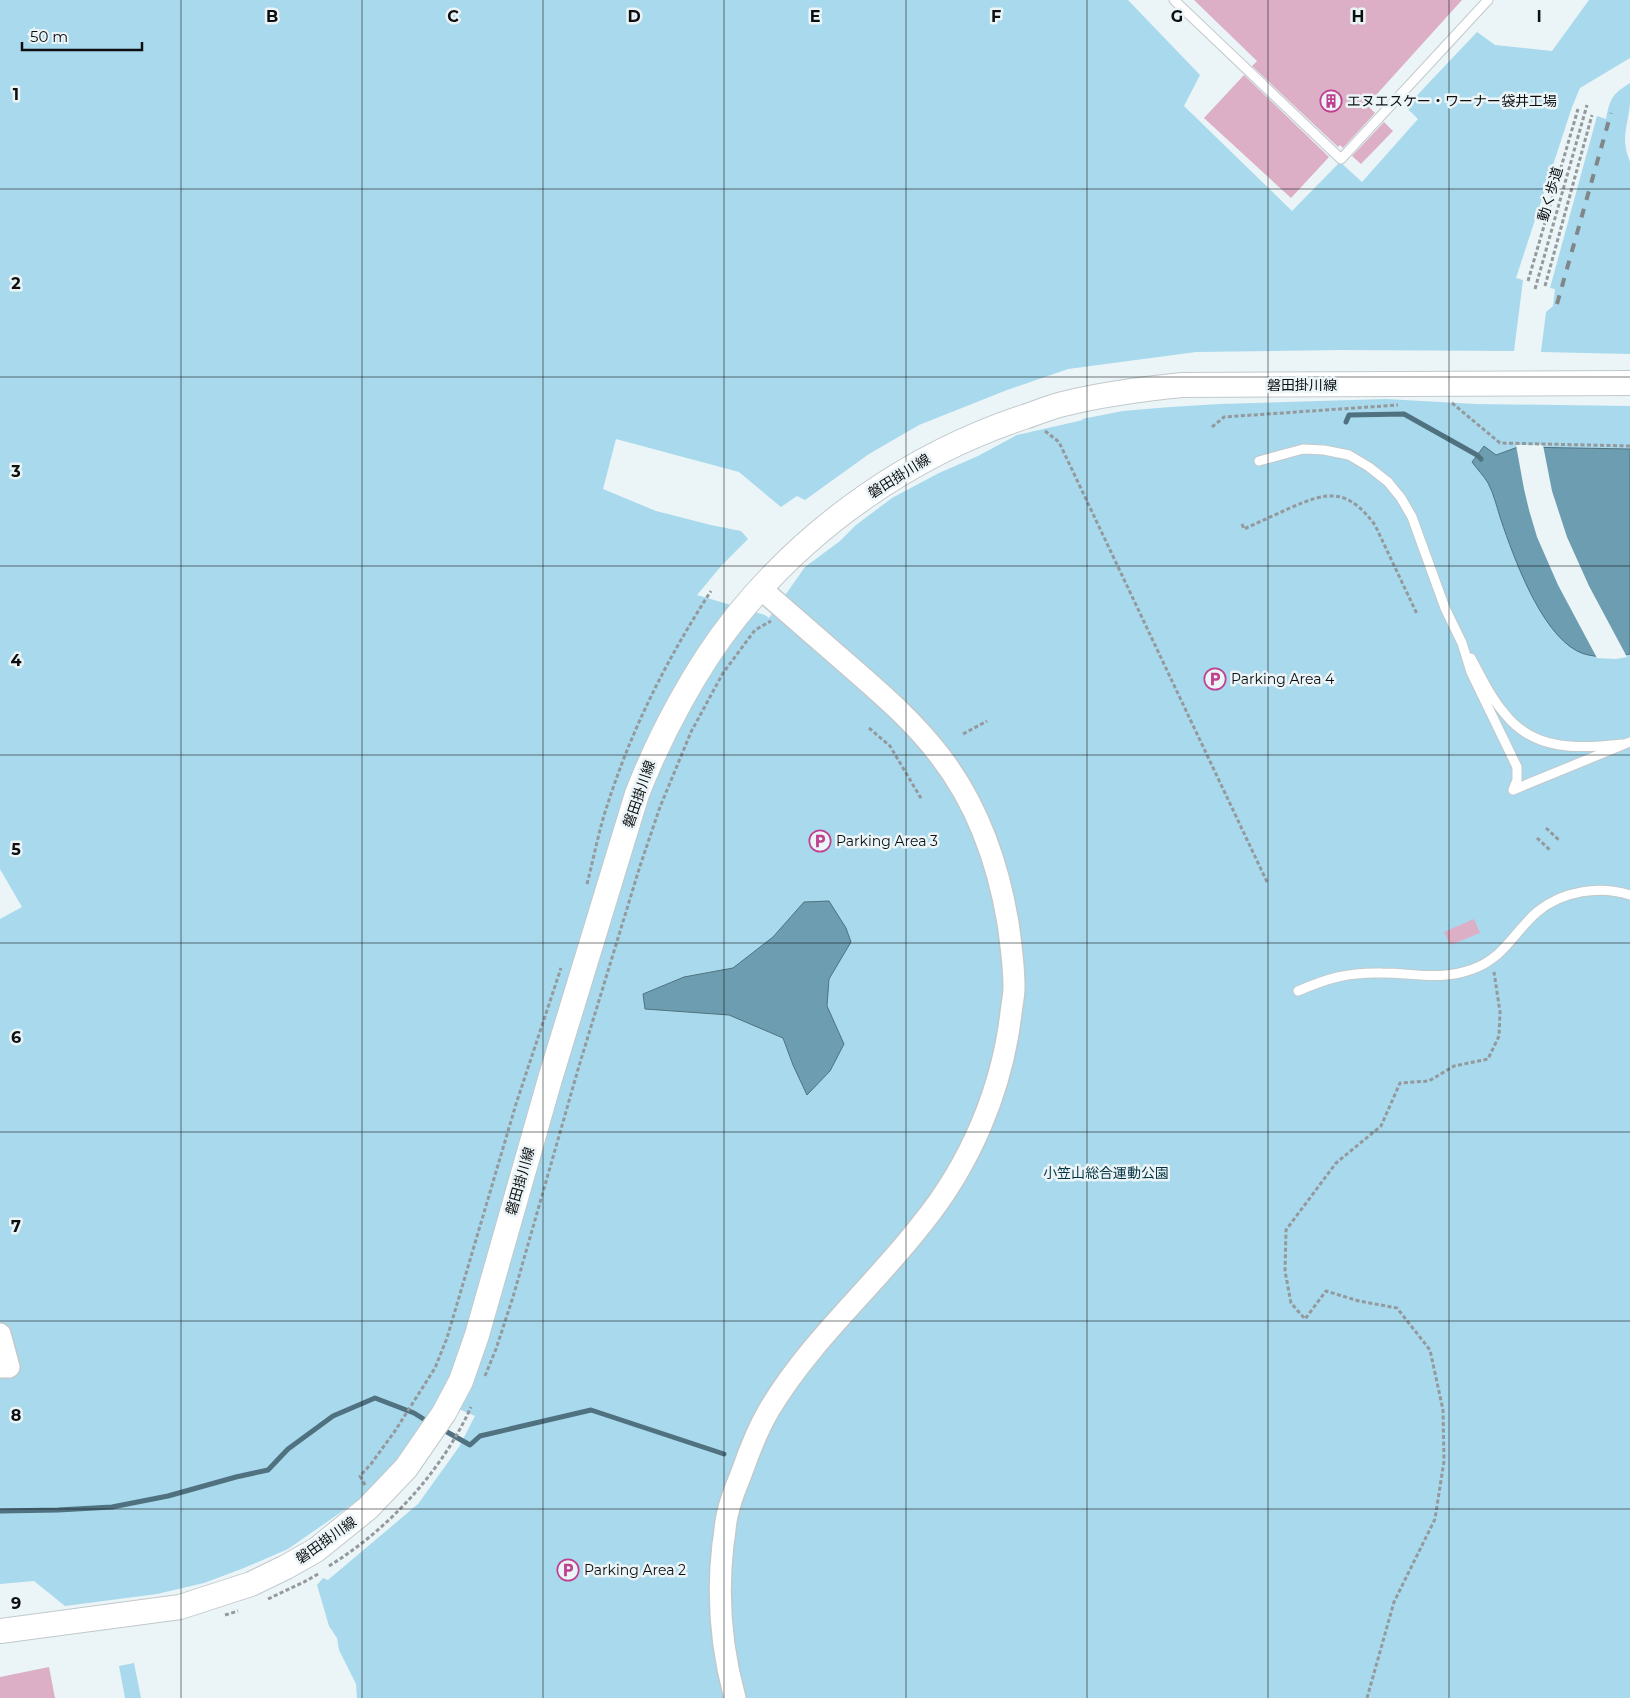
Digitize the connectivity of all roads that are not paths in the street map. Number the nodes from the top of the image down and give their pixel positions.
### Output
1 (1174, 0) edge
2 (1488, 0) edge
3 (1630, 383) edge
4 (1259, 461) dead end
5 (760, 588) junction
6 (1462, 643) junction
7 (1626, 743) edge
8 (1630, 896) edge
9 (1298, 991) dead end
10 (0, 1334) edge
11 (0, 1367) edge
12 (0, 1631) edge
13 (735, 1698) edge

1 - 2 lane
3 - 5 main road, 磐田掛川線
4 - 6 lane
5 - 12 main road, 磐田掛川線
5 - 13 street
6 - 7 lane
6 - 7 lane
8 - 9 lane
10 - 11 street

